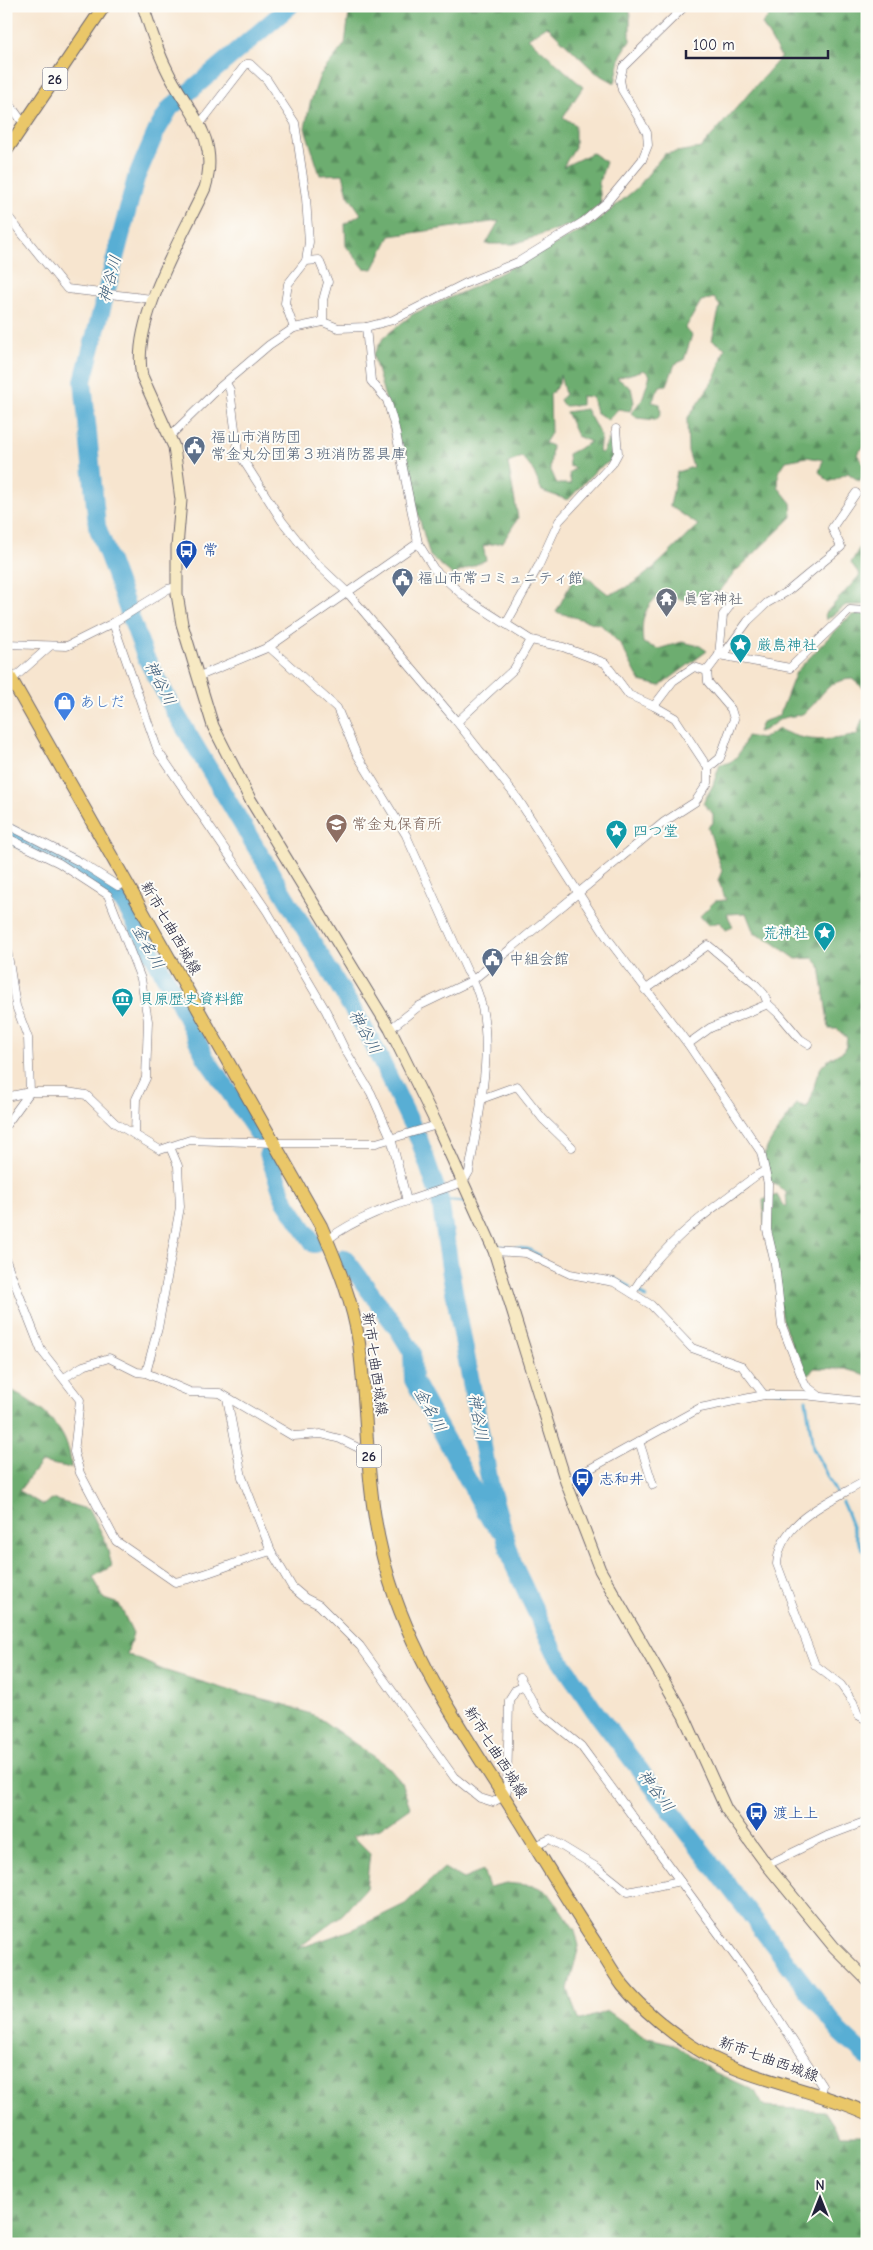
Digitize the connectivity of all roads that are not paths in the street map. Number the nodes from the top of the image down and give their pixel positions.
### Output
1 (104, 6) edge
2 (143, 6) edge
3 (685, 6) edge
4 (6, 99) edge
5 (24, 124) junction
6 (199, 126) junction
7 (6, 151) edge
8 (6, 214) edge
9 (306, 261) junction
10 (152, 299) junction
11 (324, 322) junction
12 (366, 327) junction
13 (294, 328) junction
14 (226, 383) junction
15 (616, 429) dead end
16 (170, 436) junction
17 (856, 493) dead end
18 (418, 543) junction
19 (177, 587) junction
20 (347, 592) junction
21 (697, 601) dead end
22 (867, 611) edge
23 (113, 623) junction
24 (506, 624) junction
25 (531, 640) junction
26 (6, 644) edge
27 (48, 647) junction
28 (269, 647) junction
29 (719, 655) junction
30 (708, 671) junction
31 (197, 677) junction
32 (8, 679) edge
33 (654, 706) junction
34 (456, 722) junction
35 (708, 768) junction
36 (6, 824) edge
37 (6, 837) edge
38 (126, 883) junction
39 (578, 895) junction
40 (6, 943) edge
41 (473, 980) junction
42 (645, 990) junction
43 (768, 1004) junction
44 (390, 1029) junction
45 (688, 1044) junction
46 (808, 1044) dead end
47 (30, 1092) junction
48 (6, 1097) edge
49 (481, 1099) junction
50 (6, 1124) edge
51 (437, 1124) junction
52 (135, 1135) junction
53 (391, 1138) junction
54 (275, 1143) junction
55 (170, 1148) junction
56 (572, 1148) dead end
57 (765, 1171) junction
58 (461, 1183) junction
59 (407, 1201) junction
60 (327, 1240) junction
61 (494, 1252) junction
62 (6, 1261) edge
63 (632, 1293) junction
64 (146, 1374) junction
65 (64, 1378) junction
66 (764, 1395) junction
67 (819, 1396) junction
68 (227, 1398) junction
69 (867, 1402) edge
70 (639, 1442) junction
71 (369, 1453) junction
72 (867, 1480) edge
73 (566, 1482) junction
74 (653, 1485) dead end
75 (271, 1551) junction
76 (867, 1720) edge
77 (504, 1796) junction
78 (867, 1821) edge
79 (535, 1846) junction
80 (767, 1865) junction
81 (680, 1881) junction
82 (867, 1980) edge
83 (820, 2094) junction
84 (867, 2113) edge

1 - 5 main road, 26
2 - 6 street
3 - 12 street
4 - 5 street
5 - 7 main road, 26
6 - 9 street
6 - 10 street
8 - 10 street
9 - 11 street
9 - 13 street
10 - 16 street
11 - 12 street
11 - 13 street
12 - 18 street
13 - 14 street
14 - 16 street
14 - 20 street
15 - 24 street
16 - 19 street
17 - 29 street
18 - 20 street
18 - 24 street
19 - 23 street
19 - 31 street
20 - 28 street
20 - 34 street
21 - 29 street
22 - 29 street
23 - 27 street
23 - 53 street
24 - 25 street
25 - 33 street
25 - 34 street
26 - 27 street
27 - 32 street
28 - 31 street
28 - 41 street
29 - 30 street
30 - 33 street
30 - 35 street
31 - 44 street
32 - 38 main road, 新市七曲西城線 / 26
33 - 35 street
34 - 39 street
35 - 39 street
36 - 38 street
37 - 52 street
38 - 54 main road, 新市七曲西城線 / 26
39 - 41 street
39 - 42 street
40 - 47 street
41 - 44 street
41 - 49 street
42 - 43 street
42 - 45 street
43 - 45 street
43 - 46 street
44 - 51 street
45 - 57 street
47 - 48 street
47 - 50 street
47 - 52 street
49 - 56 street
49 - 58 street
51 - 53 street
51 - 58 street
52 - 55 street
53 - 54 street
53 - 59 street
54 - 55 street
54 - 60 main road, 新市七曲西城線 / 26
55 - 64 street
57 - 63 street
57 - 67 street
58 - 59 street
58 - 61 street
59 - 60 street
60 - 71 main road, 新市七曲西城線 / 26
61 - 63 street
61 - 73 street
62 - 65 street
63 - 66 street
64 - 65 street
64 - 68 street
65 - 75 street
66 - 67 street
66 - 70 street
67 - 69 street
68 - 71 street
68 - 75 street
70 - 73 street
70 - 74 street
71 - 77 main road, 新市七曲西城線 / 26
72 - 76 street
73 - 80 street
75 - 77 street
77 - 79 main road, 新市七曲西城線 / 26
77 - 81 street
78 - 80 street
79 - 81 street
79 - 83 main road, 新市七曲西城線 / 26
80 - 82 street
81 - 83 street
83 - 84 main road, 新市七曲西城線 / 26

